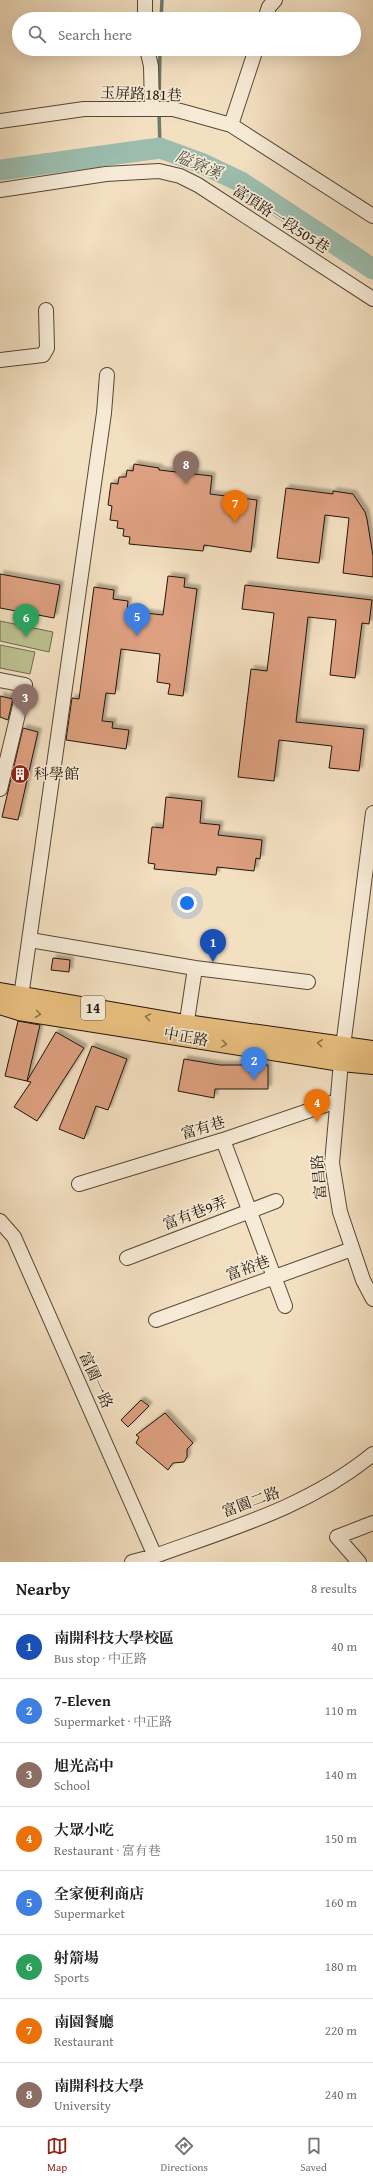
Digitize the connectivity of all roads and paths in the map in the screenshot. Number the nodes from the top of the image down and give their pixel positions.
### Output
1 (145, 0) edge
2 (275, 0) edge
3 (145, 12) edge
4 (268, 12) edge
5 (149, 56) edge
6 (254, 56) edge
7 (152, 108) junction
8 (0, 121) edge
9 (231, 125) junction
10 (0, 190) edge
11 (373, 216) edge
12 (373, 300) edge
13 (46, 310) dead end
14 (0, 360) edge
15 (107, 375) dead end
16 (0, 680) edge
17 (0, 789) edge
18 (373, 813) edge
19 (30, 940) junction
20 (195, 968) junction
21 (308, 982) dead end
22 (0, 992) edge
23 (20, 1004) junction
24 (0, 1005) edge
25 (186, 1031) junction
26 (373, 1050) edge
27 (342, 1054) junction
28 (373, 1066) edge
29 (337, 1101) junction
30 (223, 1140) junction
31 (79, 1184) dead end
32 (276, 1200) dead end
33 (251, 1210) junction
34 (0, 1221) edge
35 (352, 1249) junction
36 (127, 1258) dead end
37 (275, 1277) junction
38 (373, 1299) edge
39 (285, 1306) dead end
40 (156, 1320) dead end
41 (373, 1454) edge
42 (373, 1523) edge
43 (155, 1556) junction
44 (132, 1562) edge
45 (359, 1562) edge

1 - 3 street
2 - 4 street
5 - 7 street
6 - 9 street
7 - 8 street, 玉屏路181巷
7 - 9 street, 玉屏路181巷
9 - 11 street, 玉屏路181巷
10 - 12 street, 富頂路一段505巷
13 - 14 street
15 - 19 street
16 - 17 street
18 - 27 street, 富昌路
19 - 20 street
19 - 23 street
20 - 21 street
20 - 25 street
22 - 23 main road, 中正路 / 14
23 - 24 main road, 中正路 / 14
23 - 25 main road, 中正路 / 14
25 - 27 main road, 中正路 / 14
26 - 27 main road, 中正路 / 14
27 - 28 main road, 中正路 / 14
27 - 29 street, 富昌路
29 - 30 street, 富有巷
29 - 35 street, 富昌路
30 - 31 street, 富有巷
30 - 33 street
32 - 33 street, 富有巷9弄
33 - 36 street, 富有巷9弄
33 - 37 street
34 - 43 street, 富園一路
35 - 37 street, 富裕巷
35 - 38 street, 富昌路
37 - 39 street
37 - 40 street, 富裕巷
41 - 43 street, 富園二路
42 - 45 street
43 - 44 street, 富園二路

